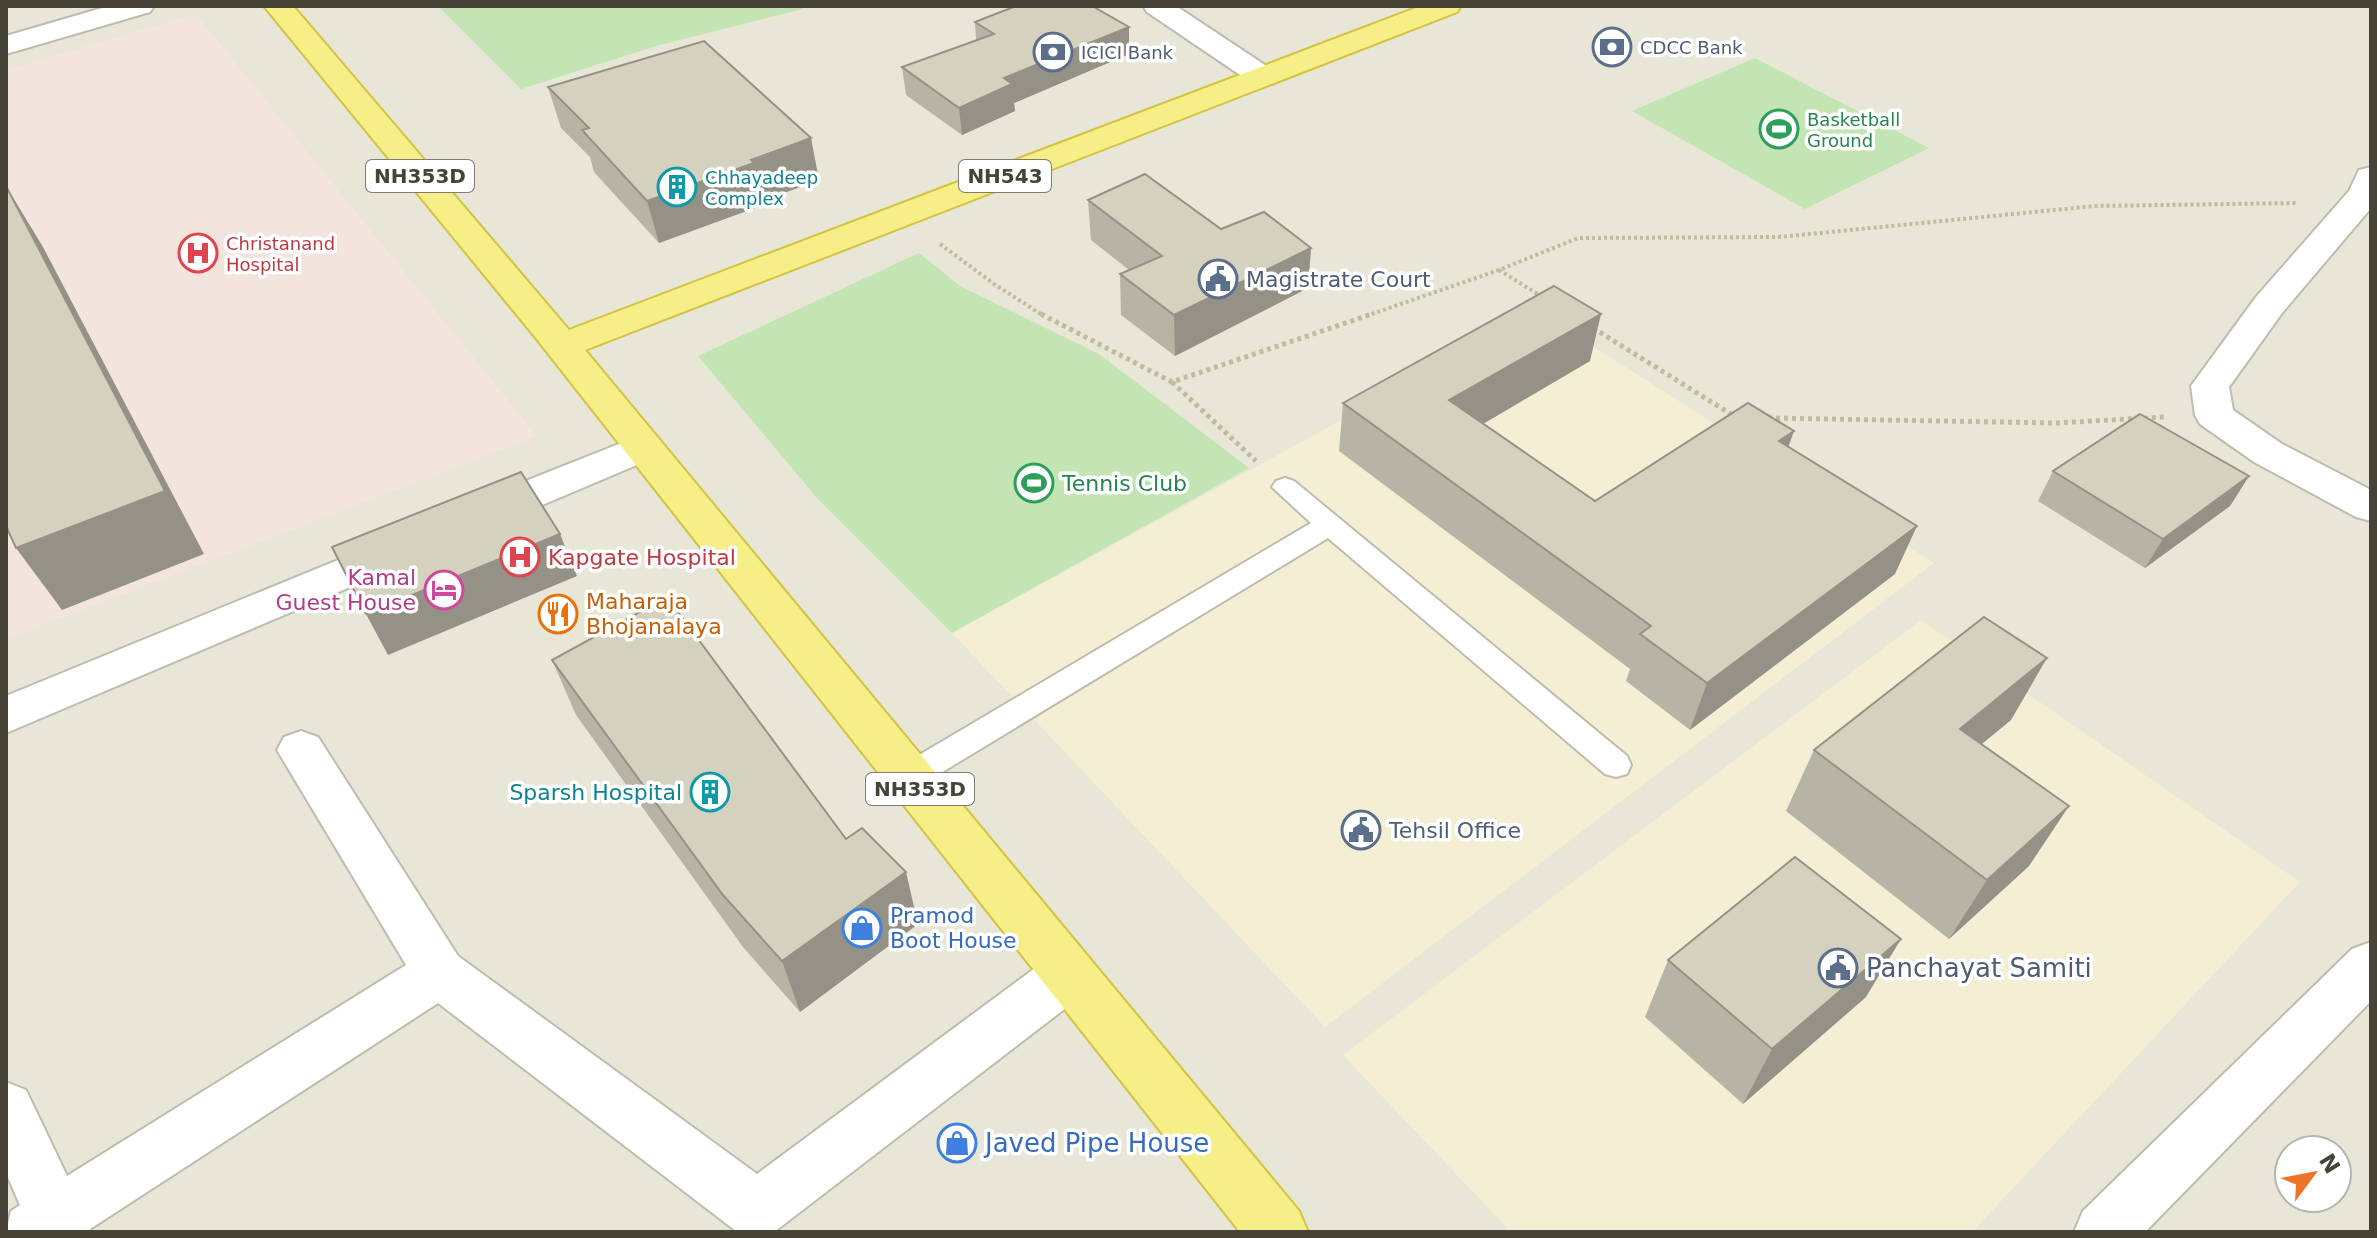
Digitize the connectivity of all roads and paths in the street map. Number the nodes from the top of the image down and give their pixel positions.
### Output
1 (140, 6) edge
2 (278, 6) edge
3 (1157, 6) edge
4 (1447, 6) edge
5 (6, 45) edge
6 (1263, 77) junction
7 (2366, 192) edge
8 (905, 214) junction
9 (1499, 270) junction
10 (1552, 303) edge
11 (1591, 327) edge
12 (562, 346) junction
13 (1172, 382) junction
14 (2214, 415) junction
15 (1737, 418) edge
16 (1753, 418) edge
17 (644, 447) junction
18 (1285, 487) joint
19 (2371, 507) edge
20 (1329, 525) junction
21 (6, 715) edge
22 (301, 750) dead end
23 (1616, 765) dead end
24 (910, 776) junction
25 (2371, 965) edge
26 (439, 973) junction
27 (1069, 974) junction
28 (6, 1109) edge
29 (50, 1227) edge
30 (1278, 1232) edge
31 (2104, 1232) edge

1 - 5 street
2 - 12 highway, NH353D
3 - 6 street
4 - 6 highway, NH543
6 - 8 highway, NH543
7 - 9 path
7 - 14 street
8 - 12 highway, NH543
8 - 13 path
9 - 10 path
9 - 13 path
11 - 15 path
12 - 17 highway, NH353D
13 - 18 path
14 - 16 path
14 - 19 street
17 - 21 street
17 - 24 highway, NH353D
18 - 20 lane
20 - 23 lane
20 - 24 lane
22 - 26 street
24 - 27 highway, NH353D
25 - 31 street
26 - 27 street
26 - 29 street
27 - 30 highway, NH353D
28 - 29 street

